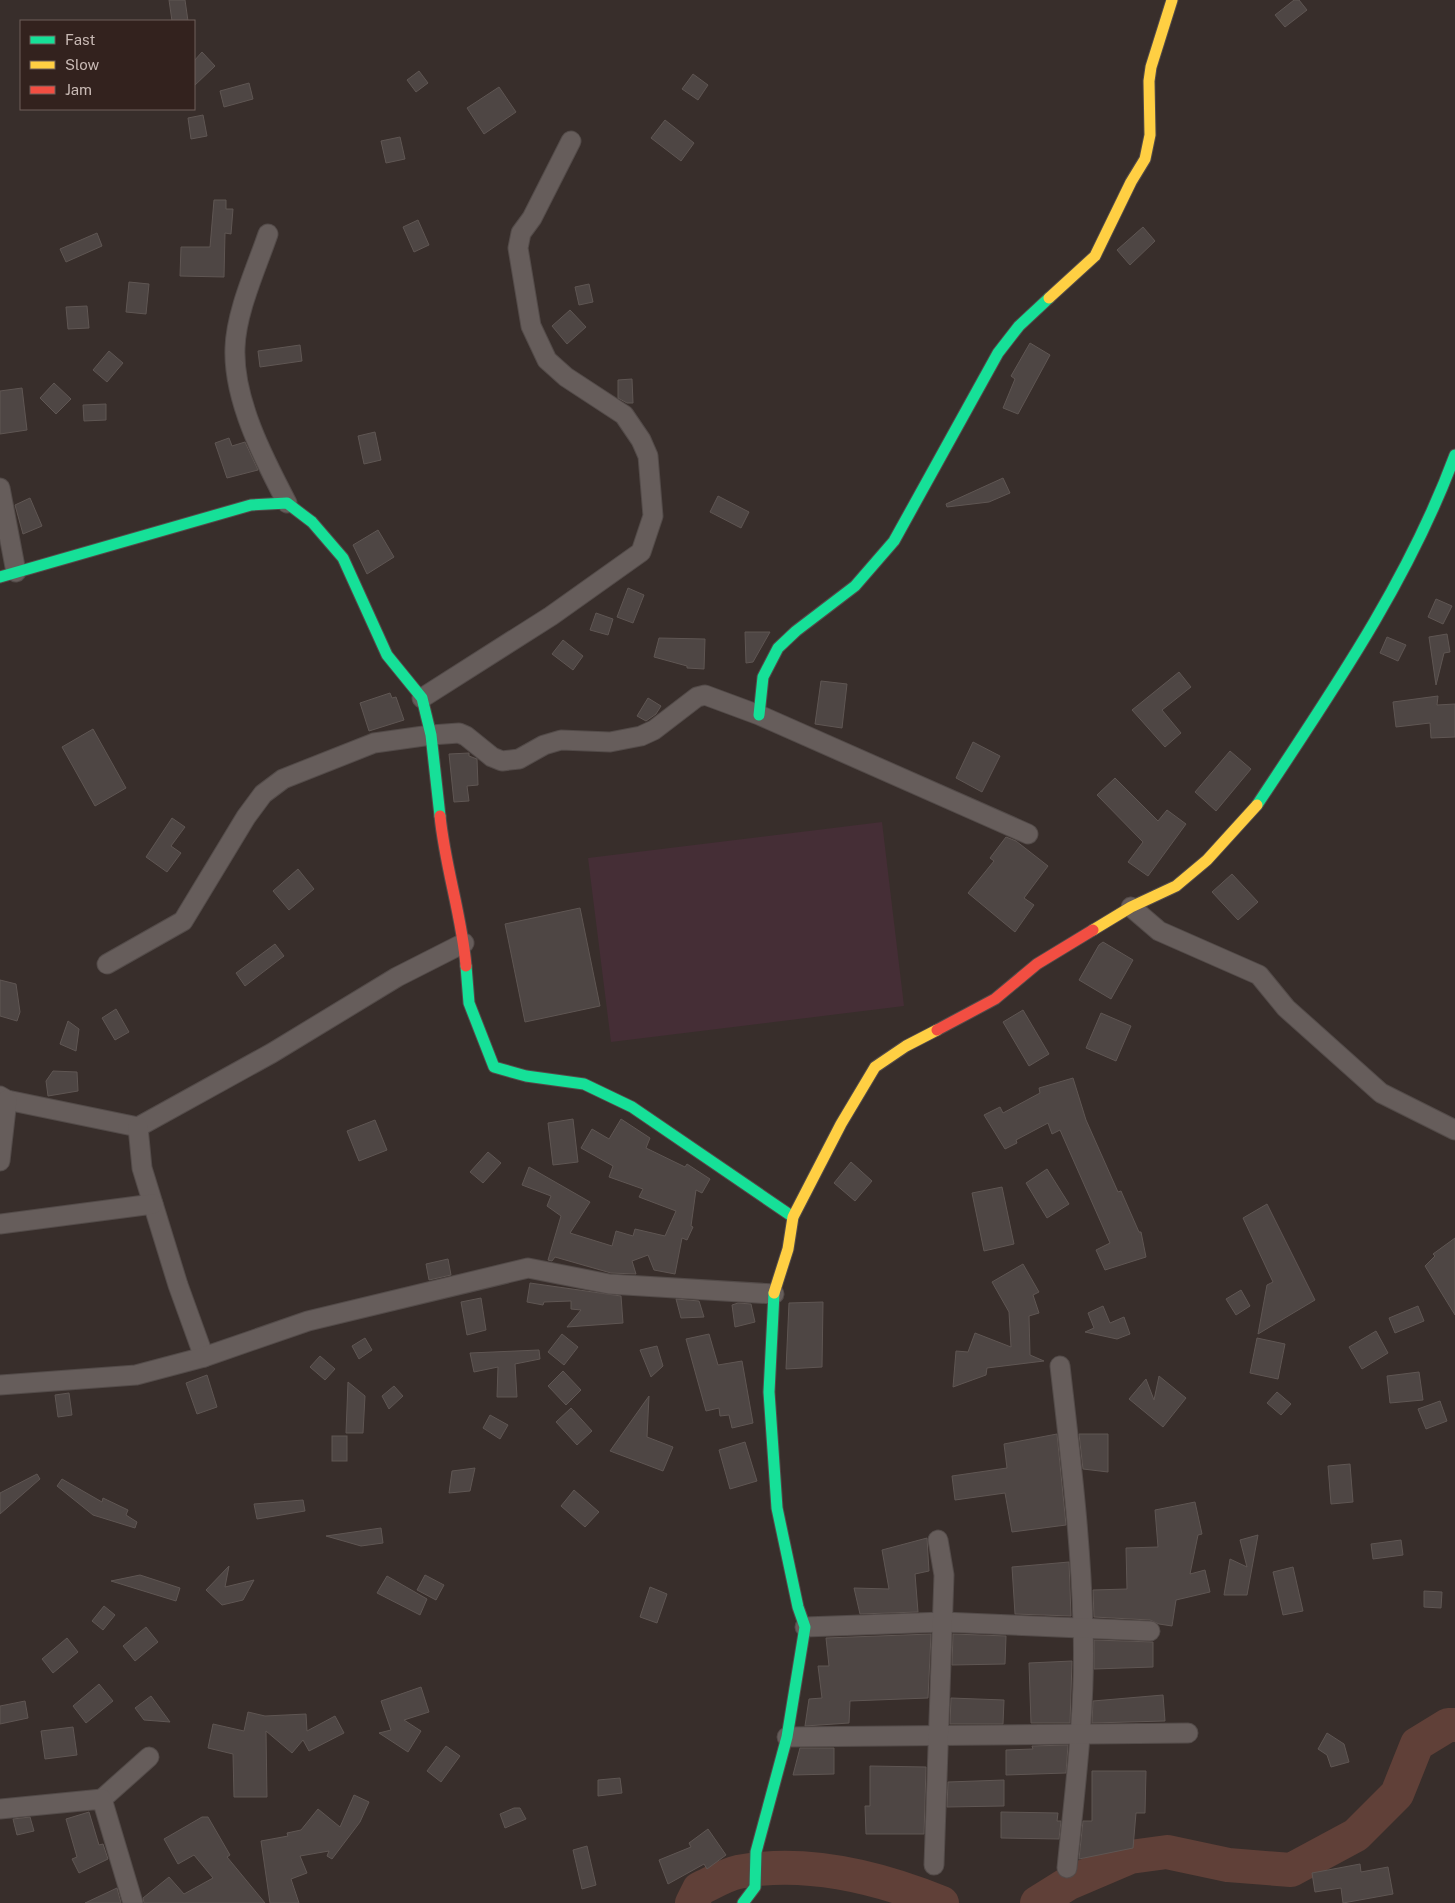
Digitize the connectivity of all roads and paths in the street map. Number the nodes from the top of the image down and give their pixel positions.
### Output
1 (1172, 0) edge
2 (571, 141) dead end
3 (268, 234) dead end
4 (1455, 455) edge
5 (0, 488) edge
6 (1448, 491) edge
7 (287, 503) junction
8 (8, 574) edge
9 (422, 698) junction
10 (759, 715) junction
11 (431, 735) junction
12 (1028, 834) dead end
13 (1131, 907) junction
14 (464, 943) junction
15 (107, 964) dead end
16 (4, 1098) edge
17 (138, 1127) junction
18 (1455, 1130) edge
19 (2, 1131) edge
20 (0, 1161) edge
21 (153, 1204) junction
22 (793, 1218) junction
23 (0, 1224) edge
24 (774, 1294) junction
25 (204, 1357) junction
26 (1060, 1366) dead end
27 (0, 1385) edge
28 (938, 1540) dead end
29 (943, 1622) junction
30 (805, 1627) junction
31 (1084, 1628) junction
32 (1150, 1631) dead end
33 (1188, 1733) dead end
34 (940, 1735) junction
35 (1080, 1736) junction
36 (787, 1737) junction
37 (149, 1757) dead end
38 (102, 1799) junction
39 (0, 1809) edge
40 (934, 1865) dead end
41 (1067, 1868) dead end
42 (133, 1903) edge
43 (742, 1903) edge

1 - 10 street
2 - 9 street
3 - 7 street
4 - 6 street
5 - 8 street
6 - 13 street
7 - 8 street
7 - 9 street
9 - 11 street
10 - 11 street
10 - 12 street
11 - 14 street
11 - 15 street
13 - 18 street
13 - 22 street
14 - 17 street
14 - 22 street
16 - 17 street
16 - 19 street
17 - 21 street
19 - 20 street
21 - 23 street
21 - 25 street
22 - 24 street
24 - 25 street
24 - 30 street
25 - 27 street
26 - 31 street
28 - 29 street
29 - 30 street
29 - 31 street
29 - 34 street
30 - 36 street
31 - 32 street
31 - 35 street
33 - 35 street
34 - 35 street
34 - 36 street
34 - 40 street
35 - 41 street
36 - 43 street
37 - 38 street
38 - 39 street
38 - 42 street

